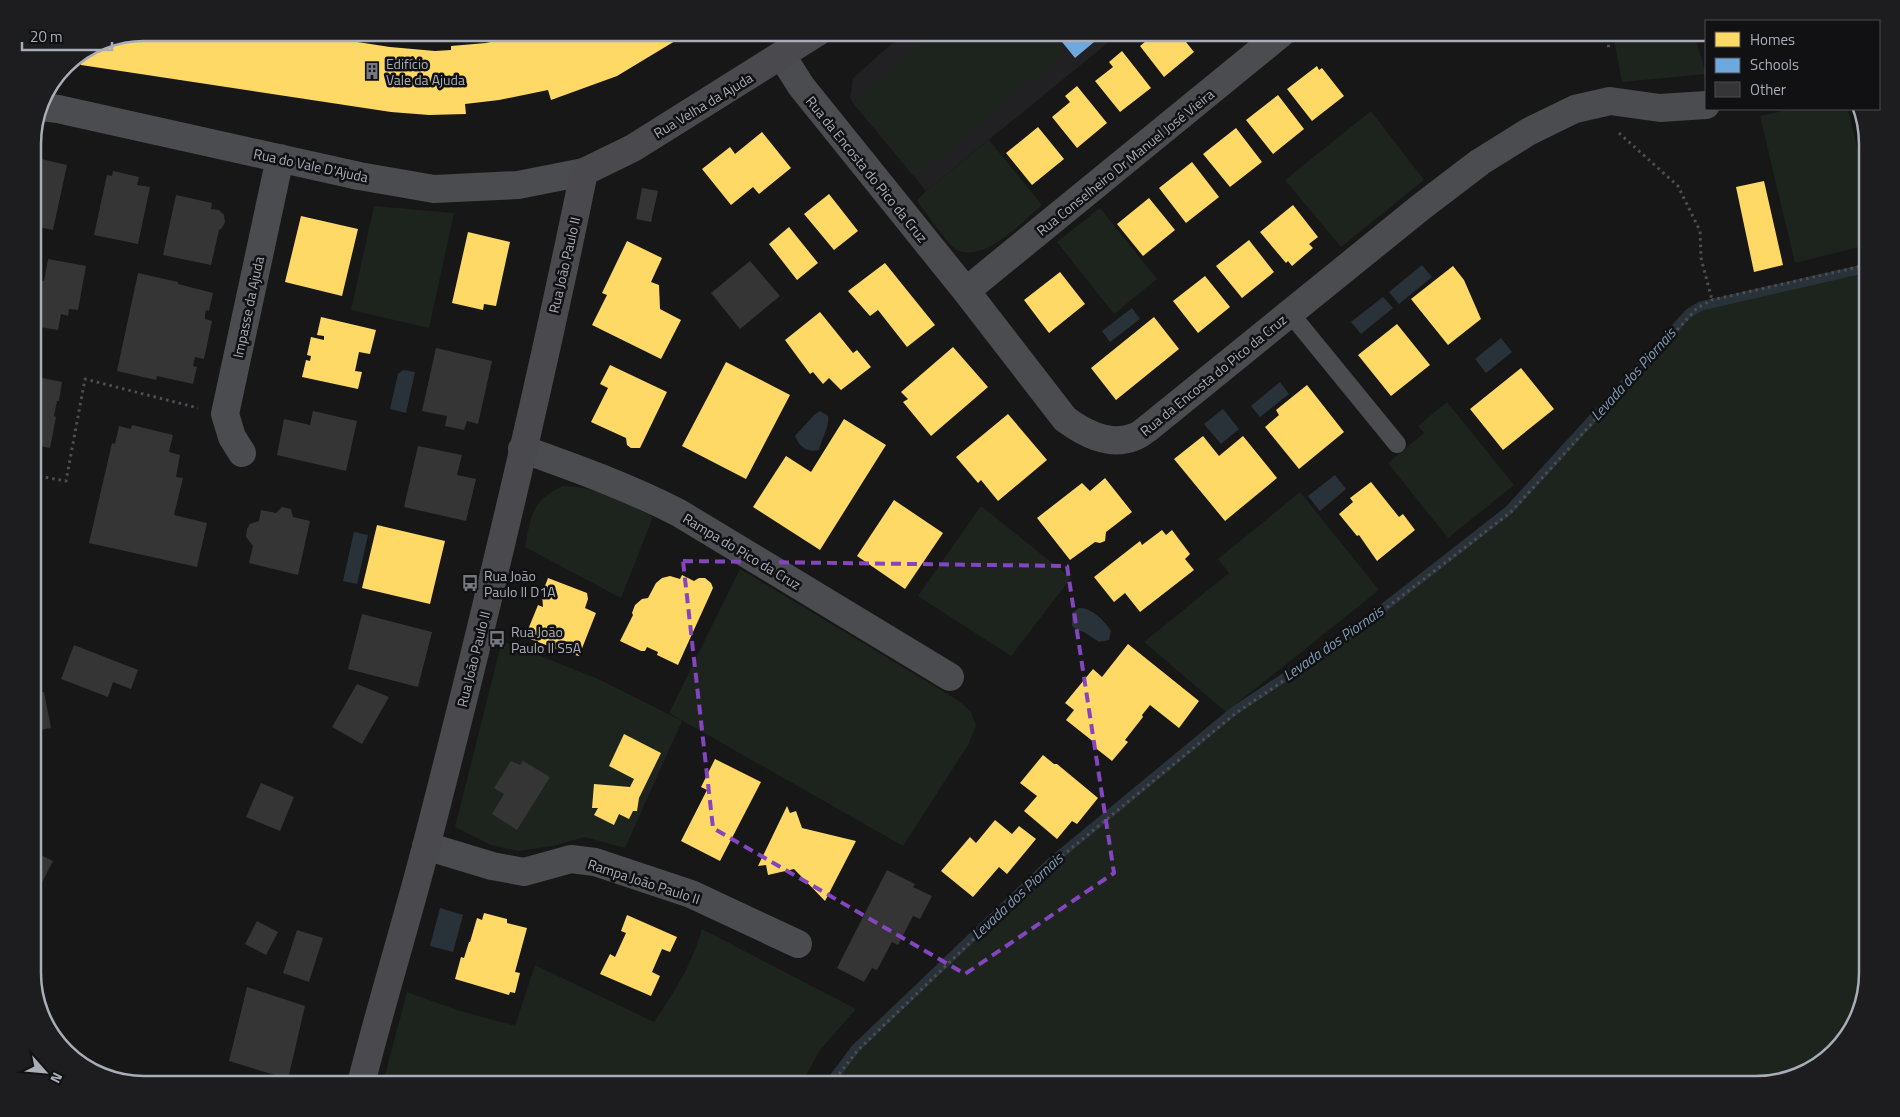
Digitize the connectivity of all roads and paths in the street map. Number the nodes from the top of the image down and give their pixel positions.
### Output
1 (804, 41) edge
2 (1272, 41) edge
3 (1608, 41) edge
4 (1609, 49) dead end
5 (782, 56) junction
6 (1705, 105) edge
7 (48, 109) edge
8 (1616, 130) dead end
9 (280, 158) junction
10 (584, 172) junction
11 (1859, 267) edge
12 (966, 291) junction
13 (1712, 300) junction
14 (1290, 313) junction
15 (200, 408) dead end
16 (1396, 444) dead end
17 (522, 449) junction
18 (242, 453) dead end
19 (41, 476) edge
20 (950, 677) dead end
21 (426, 846) junction
22 (798, 944) dead end
23 (363, 1076) edge
24 (837, 1076) edge

1 - 5 street, Rua Velha da Ajuda
2 - 12 street, Rua Conselheiro Dr Manuel José Vieira
3 - 4 path
5 - 10 street, Rua Velha da Ajuda
5 - 12 street, Rua da Encosta do Pico da Cruz
6 - 14 street, Rua da Encosta do Pico da Cruz
7 - 9 street, Rua do Vale D'Ajuda
8 - 13 path
9 - 10 street, Rua do Vale D'Ajuda
9 - 18 street, Impasse da Ajuda
10 - 17 street, Rua João Paulo II
11 - 13 path
12 - 14 street, Rua da Encosta do Pico da Cruz
13 - 24 path
14 - 16 lane
15 - 19 path
17 - 20 street, Rampa do Pico da Cruz
17 - 21 street, Rua João Paulo II
21 - 22 street, Rampa João Paulo II
21 - 23 street, Rua João Paulo II

